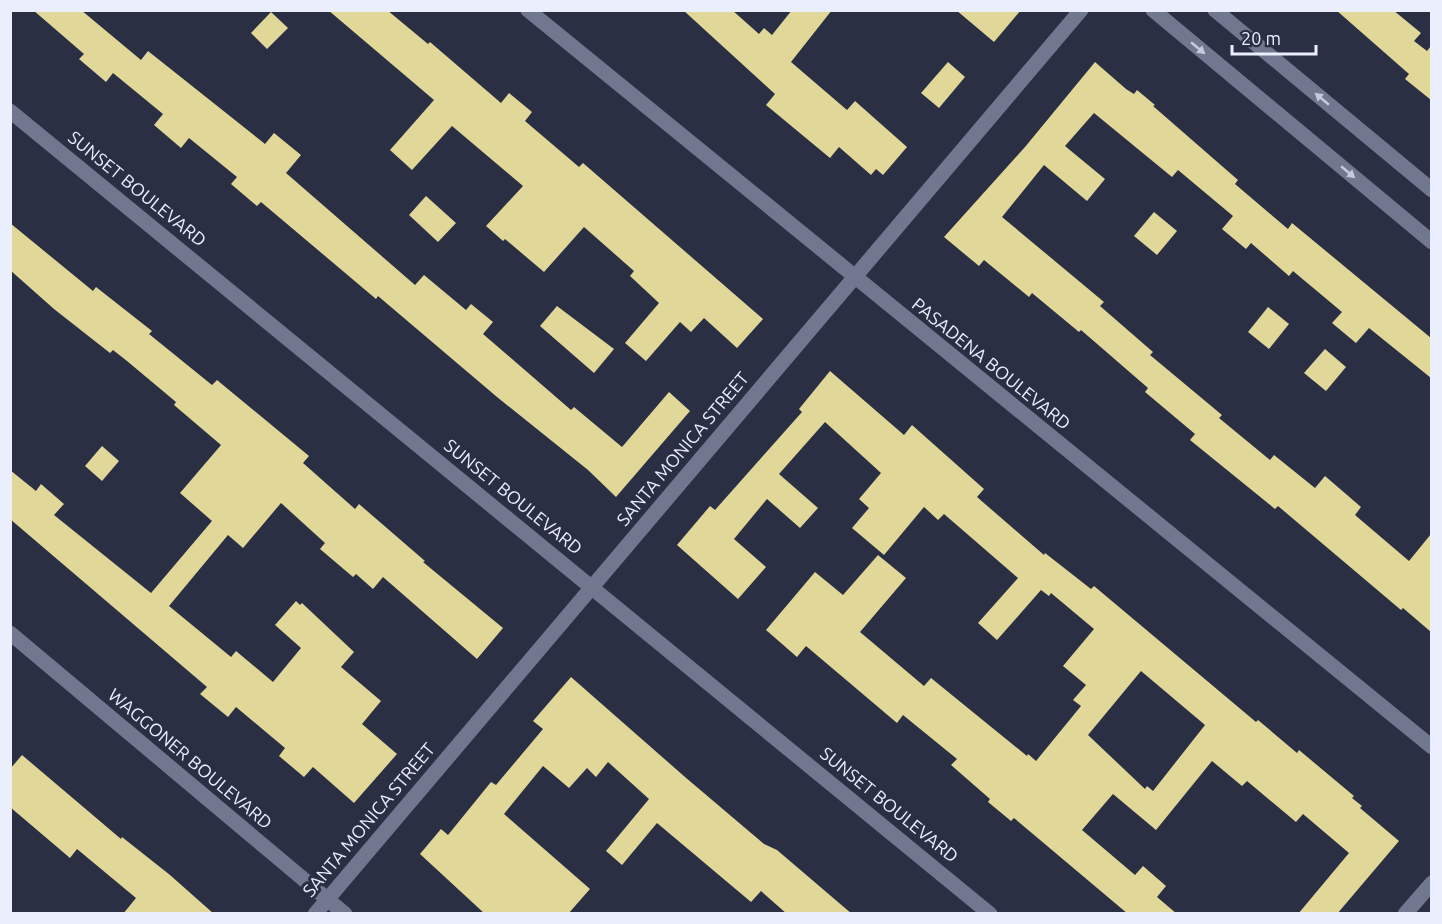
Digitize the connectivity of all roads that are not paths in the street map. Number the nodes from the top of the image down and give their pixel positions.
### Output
1 (528, 10) edge
2 (1081, 10) edge
3 (1153, 10) edge
4 (1215, 10) edge
5 (10, 111) edge
6 (1431, 190) edge
7 (1431, 240) edge
8 (854, 278) junction
9 (592, 587) junction
10 (10, 633) edge
11 (1431, 747) edge
12 (1431, 883) edge
13 (327, 899) junction
14 (315, 914) edge
15 (345, 914) edge
16 (990, 914) edge
17 (1405, 914) edge

1 - 8 street, PASADENA BOULEVARD
2 - 8 street, SANTA MONICA STREET
3 -> 7 street
6 -> 4 street
5 - 9 street, SUNSET BOULEVARD
8 - 9 street, SANTA MONICA STREET
8 - 11 street, PASADENA BOULEVARD
9 - 13 street, SANTA MONICA STREET
9 - 16 street, SUNSET BOULEVARD
10 - 13 street, WAGGONER BOULEVARD
12 - 17 street
13 - 14 street, SANTA MONICA STREET
13 - 15 street, WAGGONER BOULEVARD

